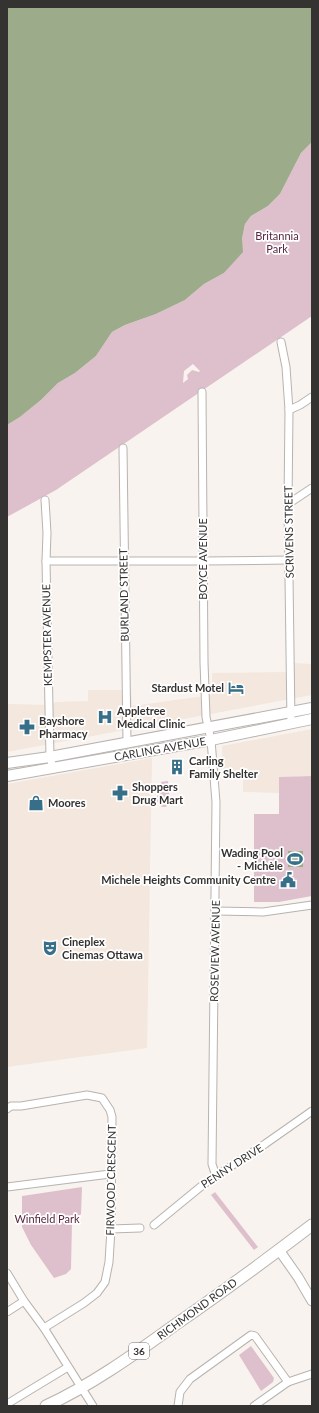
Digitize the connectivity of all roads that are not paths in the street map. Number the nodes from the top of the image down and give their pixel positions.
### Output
1 (281, 342) dead end
2 (202, 392) dead end
3 (312, 397) edge
4 (289, 410) junction
5 (123, 448) dead end
6 (312, 488) edge
7 (45, 500) dead end
8 (288, 504) junction
9 (124, 560) junction
10 (289, 560) junction
11 (46, 561) junction
12 (202, 561) junction
13 (312, 708) edge
14 (290, 712) junction
15 (312, 720) edge
16 (291, 723) junction
17 (208, 727) junction
18 (210, 740) junction
19 (127, 742) junction
20 (50, 757) junction
21 (7, 763) edge
22 (53, 768) junction
23 (7, 776) edge
24 (312, 906) edge
25 (216, 911) junction
26 (8, 1109) edge
27 (312, 1111) edge
28 (110, 1174) junction
29 (216, 1176) junction
30 (7, 1187) edge
31 (154, 1225) dead end
32 (312, 1225) edge
33 (140, 1228) dead end
34 (111, 1229) junction
35 (279, 1250) junction
36 (7, 1273) edge
37 (24, 1301) junction
38 (312, 1301) edge
39 (7, 1312) edge
40 (44, 1328) junction
41 (68, 1367) junction
42 (312, 1374) edge
43 (288, 1382) junction
44 (82, 1387) junction
45 (55, 1403) edge
46 (7, 1404) edge
47 (46, 1406) edge
48 (92, 1406) edge
49 (178, 1406) edge
50 (254, 1406) edge

1 - 4 street, SCRIVENS STREET
2 - 12 street, BOYCE AVENUE
3 - 4 street
4 - 8 street, SCRIVENS STREET
5 - 9 street, BURLAND STREET
6 - 8 street
7 - 11 street, KEMPSTER AVENUE
8 - 10 street, SCRIVENS STREET
9 - 11 street
9 - 12 street
9 - 19 street, BURLAND STREET
10 - 12 street
10 - 14 street, SCRIVENS STREET
11 - 20 street, KEMPSTER AVENUE
12 - 17 street, BOYCE AVENUE
13 - 14 main road, CARLING AVENUE
14 - 16 street, SCRIVENS STREET
14 - 17 main road, CARLING AVENUE
15 - 16 main road, CARLING AVENUE
16 - 18 main road, CARLING AVENUE
17 - 18 street, ROSEVIEW AVENUE
17 - 19 main road, CARLING AVENUE
18 - 22 main road, CARLING AVENUE
18 - 25 street, ROSEVIEW AVENUE
19 - 20 main road, CARLING AVENUE
20 - 21 main road, CARLING AVENUE
20 - 22 street, KEMPSTER AVENUE
22 - 23 main road, CARLING AVENUE
24 - 25 street
25 - 29 street, ROSEVIEW AVENUE
26 - 28 street, FIRWOOD CRESCENT
27 - 29 street, PENNY DRIVE
28 - 30 street
28 - 34 street, FIRWOOD CRESCENT
29 - 31 street, PENNY DRIVE
32 - 35 main road, RICHMOND ROAD / 36
33 - 34 street
34 - 40 street, FIRWOOD CRESCENT
35 - 38 street
35 - 44 main road, RICHMOND ROAD / 36
36 - 37 street
37 - 39 street
37 - 40 street
40 - 41 street
41 - 44 street
41 - 46 street
42 - 43 street
43 - 49 street
43 - 50 street
44 - 45 main road, RICHMOND ROAD / 36
44 - 48 street
45 - 47 main road, RICHMOND ROAD / 36

